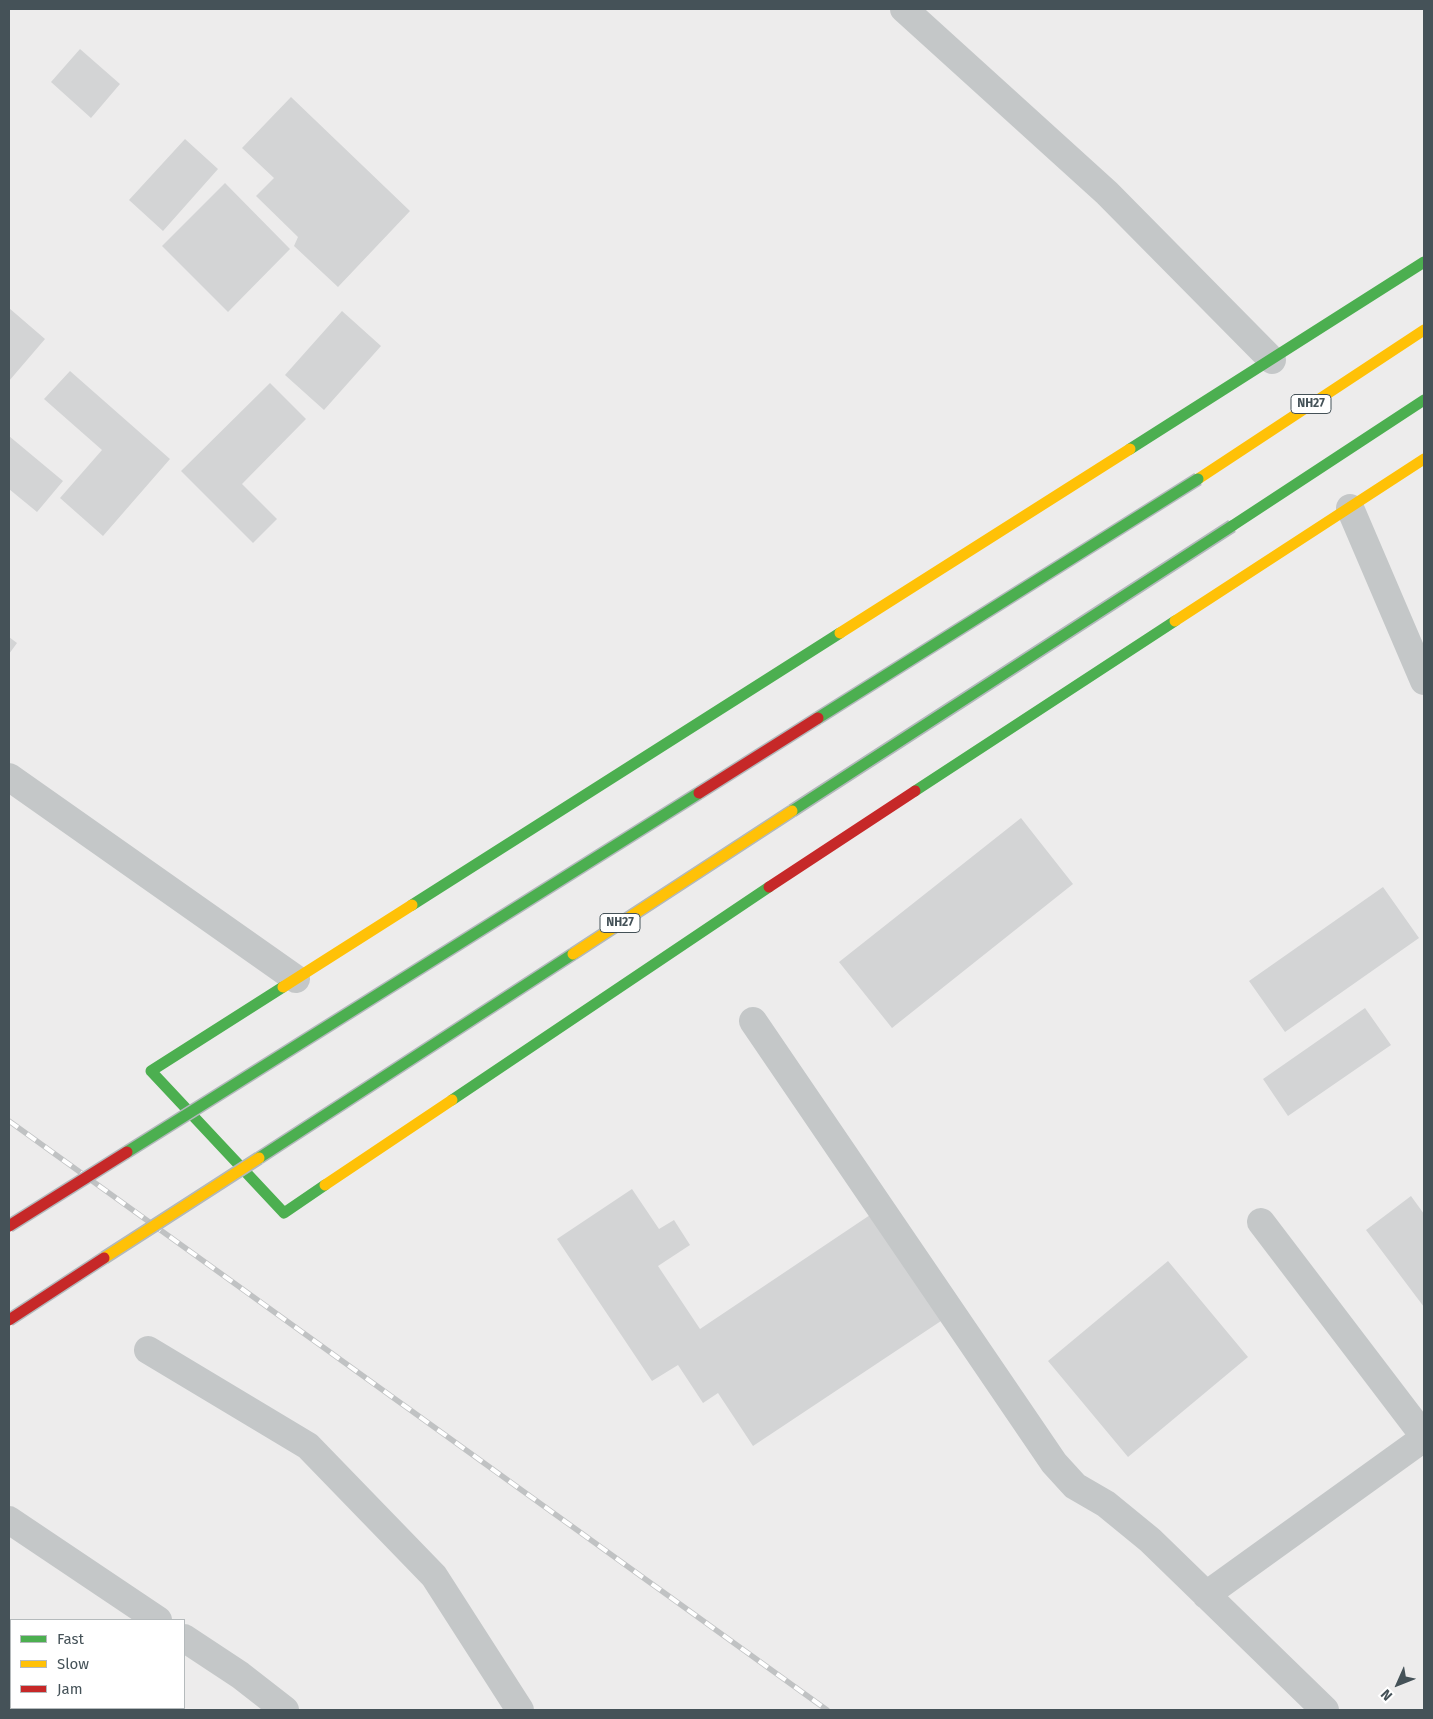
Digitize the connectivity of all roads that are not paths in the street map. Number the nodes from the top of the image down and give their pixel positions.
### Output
1 (904, 9) edge
2 (1424, 262) edge
3 (1424, 330) edge
4 (1272, 360) junction
5 (1424, 400) edge
6 (1424, 459) edge
7 (1350, 508) junction
8 (1424, 681) edge
9 (9, 776) edge
10 (296, 979) junction
11 (753, 1021) dead end
12 (1261, 1222) dead end
13 (9, 1226) edge
14 (9, 1320) edge
15 (148, 1350) dead end
16 (1424, 1437) edge
17 (9, 1520) edge
18 (1206, 1595) junction
19 (157, 1619) edge
20 (185, 1639) edge
21 (285, 1710) edge
22 (520, 1710) edge
23 (1325, 1710) edge

1 - 4 street
2 - 4 main road
3 - 13 main road, NH27, bridge
4 - 10 main road
5 - 14 main road, NH27, bridge
6 - 7 main road
7 - 8 street
7 - 10 main road
9 - 10 street
11 - 18 street
12 - 16 street
15 - 22 street
16 - 18 street
17 - 19 street
18 - 23 street
20 - 21 street

